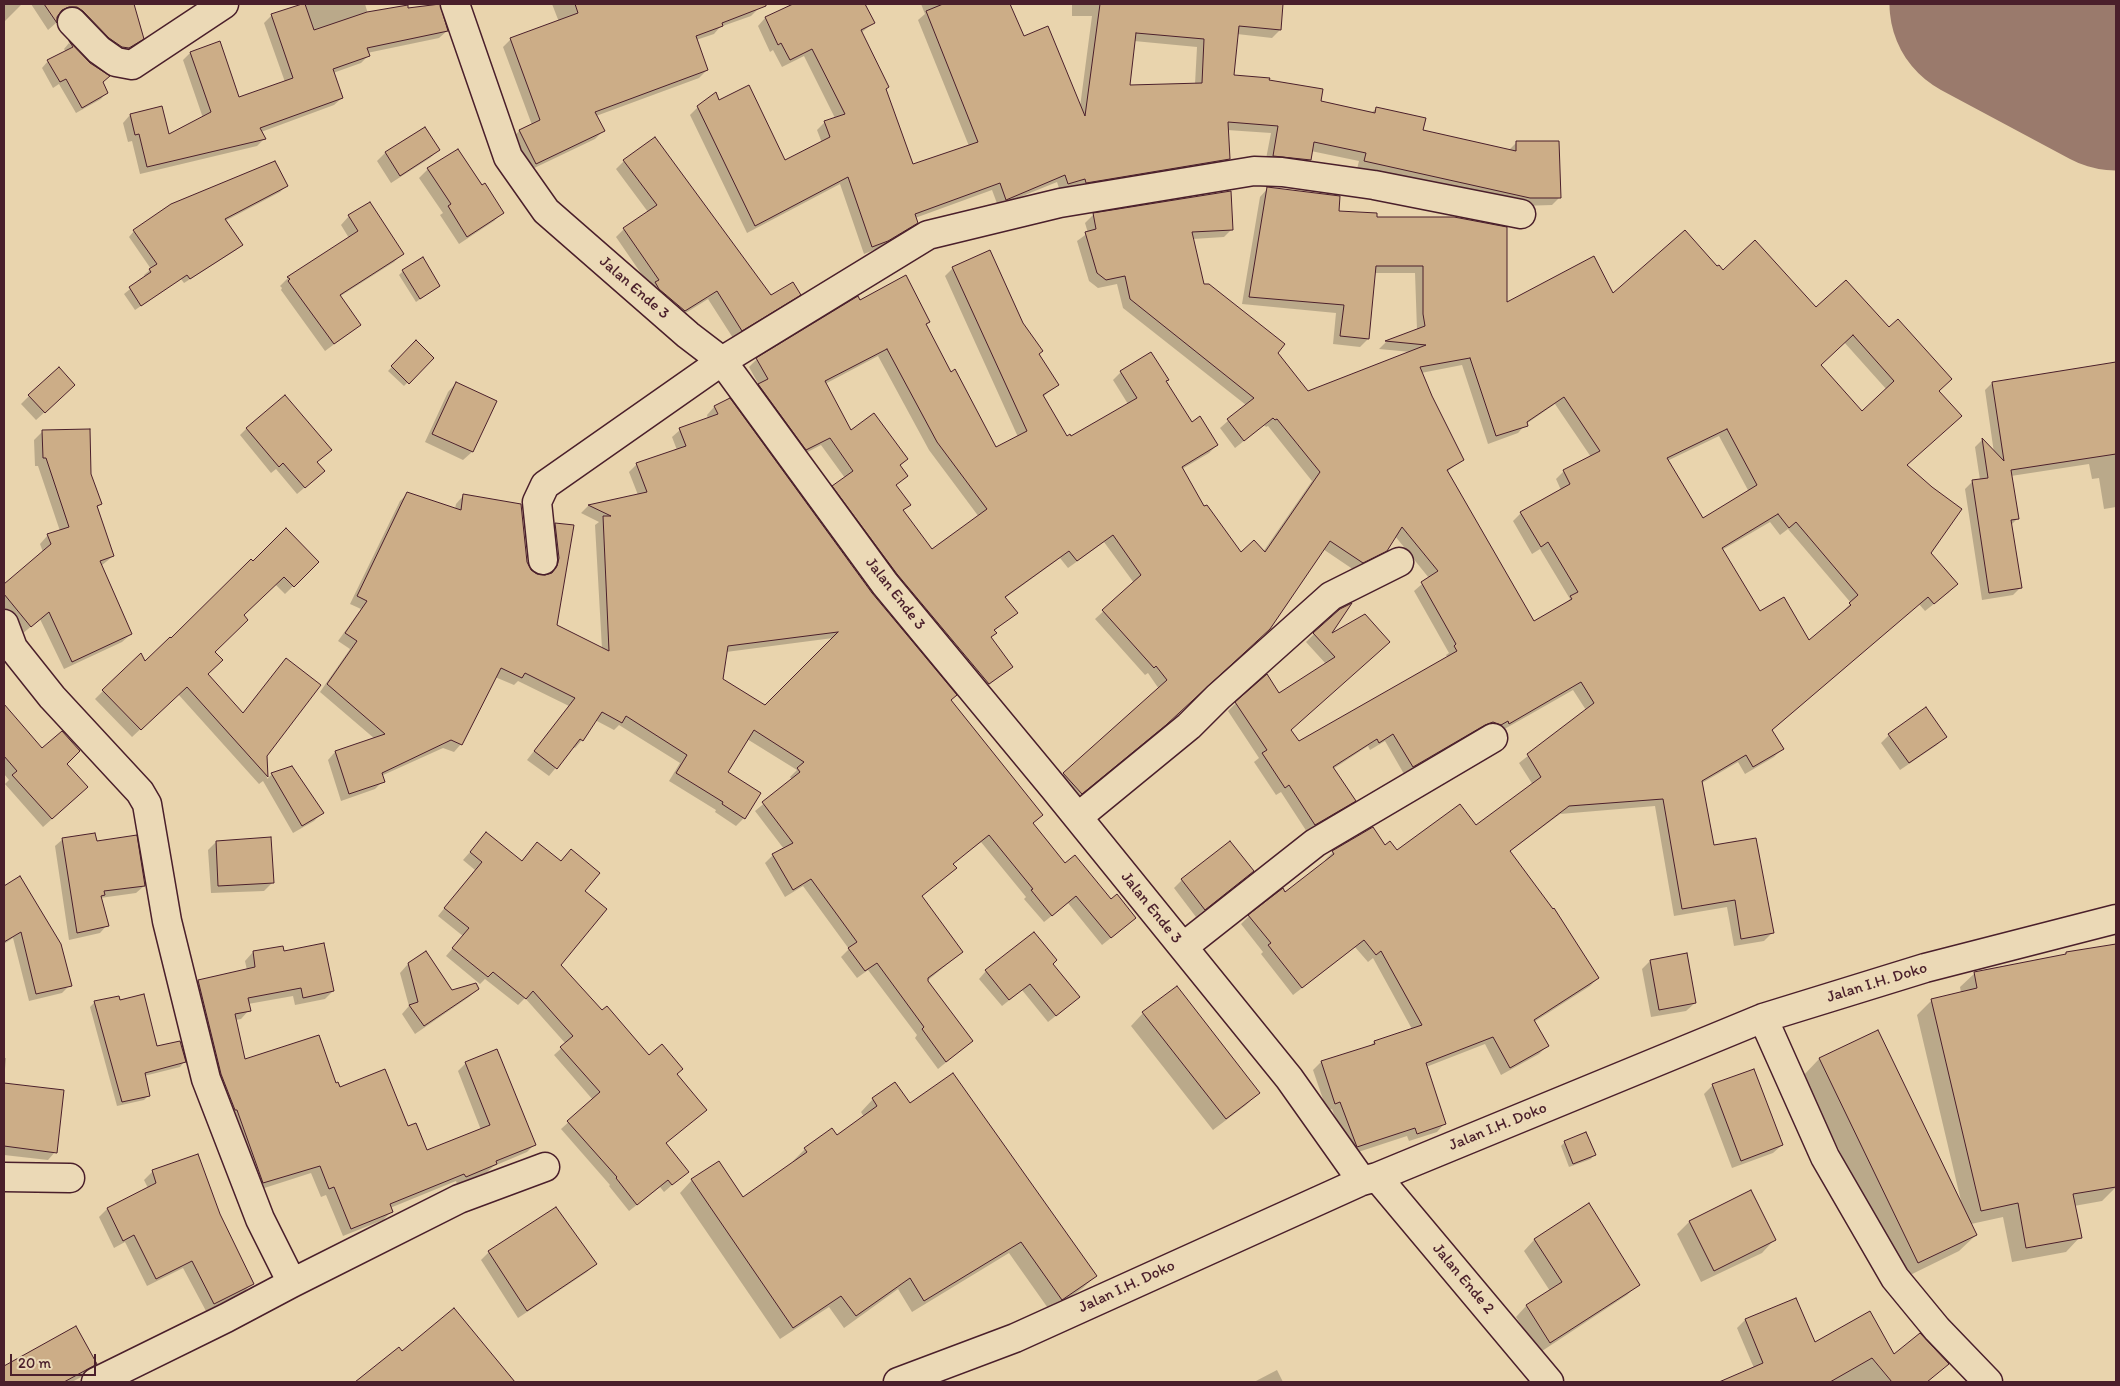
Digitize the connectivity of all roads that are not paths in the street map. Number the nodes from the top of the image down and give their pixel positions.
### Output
1 (224, 4) edge
2 (455, 4) edge
3 (72, 22) dead end
4 (1521, 214) dead end
5 (722, 361) junction
6 (543, 560) dead end
7 (1399, 562) dead end
8 (4, 624) edge
9 (1493, 738) dead end
10 (1078, 818) junction
11 (2116, 919) edge
12 (1183, 947) junction
13 (1763, 1018) junction
14 (545, 1167) dead end
15 (4, 1177) edge
16 (70, 1178) dead end
17 (1369, 1179) junction
18 (292, 1283) junction
19 (96, 1382) edge
20 (898, 1382) edge
21 (1548, 1382) edge
22 (1988, 1382) edge

1 - 3 street
2 - 5 street, Jalan Ende 3
4 - 5 street
5 - 6 street
5 - 10 street, Jalan Ende 3
7 - 10 street
8 - 18 street
9 - 12 street
10 - 12 street, Jalan Ende 3
11 - 13 street, Jalan I.H. Doko
12 - 17 street, Jalan Ende 3
13 - 17 street, Jalan I.H. Doko
13 - 22 street
14 - 18 street
15 - 16 street
17 - 20 street, Jalan I.H. Doko
17 - 21 street, Jalan Ende 2
18 - 19 street

